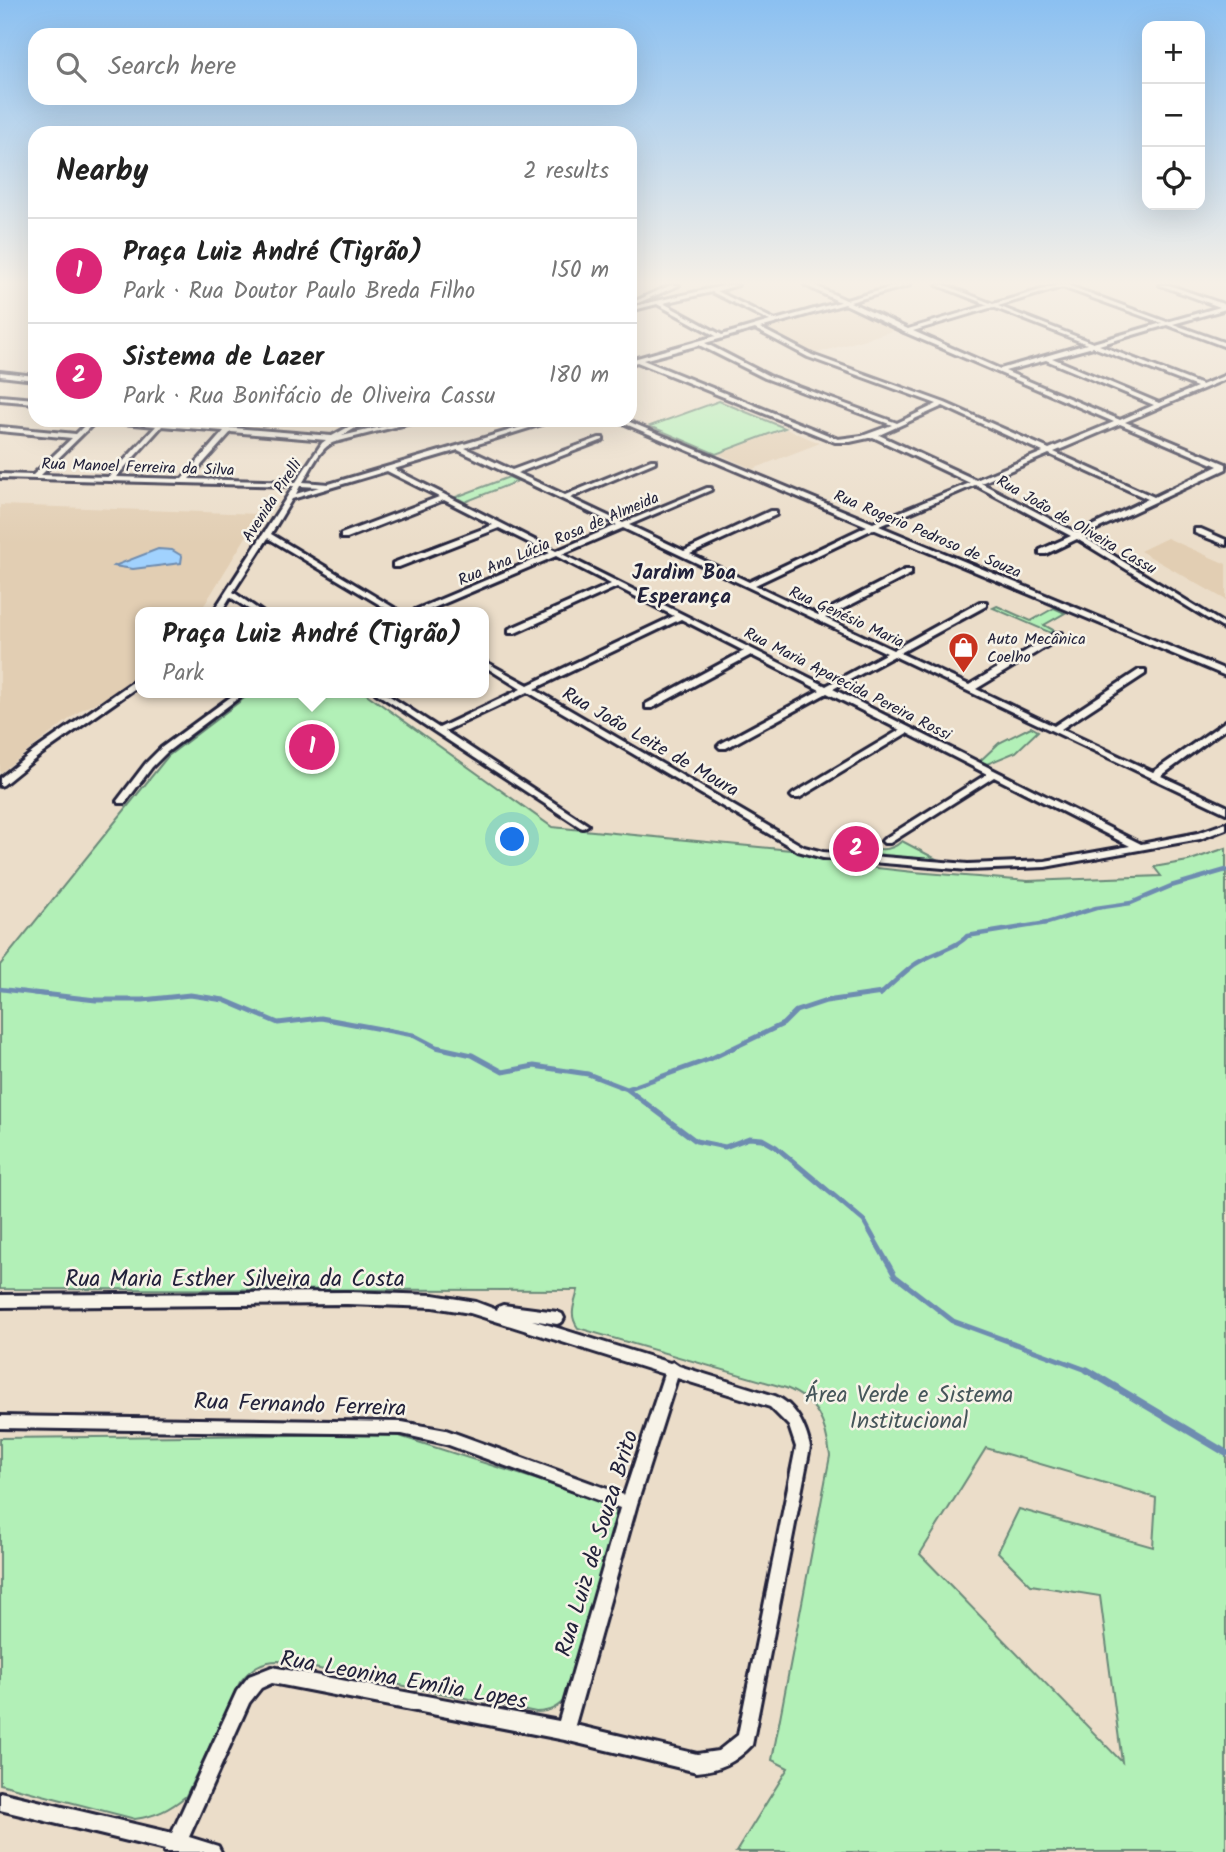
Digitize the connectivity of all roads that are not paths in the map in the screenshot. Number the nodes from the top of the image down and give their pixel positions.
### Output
1 (666, 371) edge
2 (756, 371) edge
3 (853, 371) edge
4 (1001, 371) edge
5 (1078, 371) edge
6 (1162, 371) edge
7 (0, 374) edge
8 (28, 377) edge
9 (1226, 377) edge
10 (1202, 387) junction
11 (0, 398) edge
12 (28, 400) edge
13 (943, 404) junction
14 (1159, 405) junction
15 (1118, 421) junction
16 (895, 424) junction
17 (87, 427) edge
18 (158, 427) edge
19 (183, 427) edge
20 (353, 427) edge
21 (393, 427) edge
22 (527, 427) edge
23 (636, 427) edge
24 (0, 429) edge
25 (228, 431) junction
26 (872, 434) junction
27 (77, 436) junction
28 (331, 439) junction
29 (601, 439) dead end
30 (457, 447) junction
31 (1048, 451) junction
32 (653, 461) dead end
33 (1225, 466) edge
34 (386, 468) junction
35 (511, 473) junction
36 (0, 476) edge
37 (35, 477) junction
38 (110, 480) junction
39 (183, 482) junction
40 (974, 482) junction
41 (296, 486) junction
42 (323, 486) junction
43 (709, 489) dead end
44 (289, 498) junction
45 (443, 498) junction
46 (564, 498) junction
47 (1153, 499) junction
48 (773, 513) dead end
49 (499, 525) junction
50 (622, 525) junction
51 (873, 526) junction
52 (1198, 531) dead end
53 (266, 534) junction
54 (344, 536) dead end
55 (1077, 536) junction
56 (1226, 543) edge
57 (289, 550) junction
58 (1043, 552) dead end
59 (254, 553) junction
60 (556, 553) junction
61 (684, 554) junction
62 (396, 565) dead end
63 (908, 572) dead end
64 (618, 584) junction
65 (748, 585) junction
66 (229, 593) junction
67 (983, 604) dead end
68 (220, 607) edge
69 (250, 607) edge
70 (388, 607) edge
71 (430, 607) edge
72 (681, 616) junction
73 (818, 618) junction
74 (1226, 628) edge
75 (512, 631) dead end
76 (1059, 635) dead end
77 (751, 652) junction
78 (893, 653) junction
79 (489, 666) edge
80 (1142, 672) dead end
81 (1226, 673) edge
82 (135, 685) edge
83 (529, 689) junction
84 (969, 689) junction
85 (827, 690) junction
86 (235, 698) edge
87 (388, 698) edge
88 (649, 706) dead end
89 (1226, 724) edge
90 (1055, 729) junction
91 (906, 730) junction
92 (439, 731) junction
93 (723, 746) dead end
94 (993, 774) junction
95 (1154, 776) junction
96 (0, 783) edge
97 (796, 796) dead end
98 (122, 801) dead end
99 (1226, 810) edge
100 (583, 825) dead end
101 (1226, 826) edge
102 (1108, 831) junction
103 (887, 841) dead end
104 (1138, 846) junction
105 (1121, 849) junction
106 (0, 1301) edge
107 (470, 1307) junction
108 (557, 1318) dead end
109 (673, 1368) junction
110 (0, 1422) edge
111 (629, 1504) junction
112 (565, 1731) junction
113 (729, 1757) joint
114 (0, 1801) edge
115 (175, 1848) edge
116 (212, 1852) edge

1 - 26 street
2 - 16 street
3 - 13 street
4 - 15 street
5 - 14 street
6 - 10 street
7 - 8 street
9 - 10 street
10 - 14 street
11 - 12 street
13 - 16 street
13 - 31 street
14 - 15 street
15 - 31 street
15 - 33 street
16 - 26 street
17 - 27 street
18 - 38 street
19 - 25 street
20 - 28 street, Avenida Pirelli
21 - 28 street
22 - 30 street
23 - 51 street, Rua Rogerio Pedroso de Souza
24 - 27 street
25 - 28 street
25 - 39 street
26 - 40 street, Rua João de Oliveira Cassu
27 - 37 street
28 - 41 street, Avenida Pirelli
29 - 35 street
30 - 34 street
30 - 35 street, Rua Genésio Maria
31 - 40 street
31 - 47 street
32 - 46 street
33 - 47 street
34 - 42 street
34 - 45 street, Rua Maria Aparecida Pereira Rossi
35 - 46 street, Rua Genésio Maria
36 - 37 street, Rua Manoel Ferreira da Silva
37 - 38 street, Rua Manoel Ferreira da Silva
38 - 39 street, Rua Manoel Ferreira da Silva
39 - 41 street, Rua Manoel Ferreira da Silva
40 - 51 street
40 - 55 street, Rua João de Oliveira Cassu
41 - 42 street, Rua Manoel Ferreira da Silva
41 - 44 street, Avenida Pirelli
42 - 44 street
43 - 50 street, Rua Ana Lúcia Rosa de Almeida
44 - 53 street, Avenida Pirelli
45 - 49 street, Rua Maria Aparecida Pereira Rossi
45 - 54 street
46 - 50 street, Rua Genésio Maria
47 - 55 street
48 - 61 street
49 - 60 street, Rua Maria Aparecida Pereira Rossi
49 - 62 street
50 - 60 street, Rua Ana Lúcia Rosa de Almeida
50 - 61 street, Rua Genésio Maria
51 - 65 street
51 - 81 street, Rua Rogerio Pedroso de Souza
52 - 56 street
53 - 57 street
53 - 59 street, Avenida Pirelli
55 - 58 street
55 - 74 street, Rua João de Oliveira Cassu
57 - 59 street
57 - 70 street
59 - 66 street, Avenida Pirelli
60 - 64 street, Rua Maria Aparecida Pereira Rossi
60 - 71 street, Rua Ana Lúcia Rosa de Almeida
61 - 65 street, Rua Genésio Maria
63 - 73 street
64 - 72 street, Rua Maria Aparecida Pereira Rossi
64 - 75 street
65 - 73 street, Rua Genésio Maria
66 - 68 street, Avenida Pirelli
66 - 69 street
67 - 78 street
72 - 77 street, Rua Maria Aparecida Pereira Rossi
72 - 83 street
73 - 78 street, Rua Genésio Maria
76 - 84 street
77 - 85 street, Rua Maria Aparecida Pereira Rossi
77 - 88 street
78 - 84 street, Rua Genésio Maria
78 - 85 street
79 - 83 street, Rua João Leite de Moura
80 - 90 street
82 - 96 street
83 - 92 street
83 - 105 street, Rua João Leite de Moura
84 - 90 street, Rua Genésio Maria
85 - 91 street, Rua Maria Aparecida Pereira Rossi
85 - 93 street
86 - 98 street
87 - 92 street
89 - 95 street
90 - 95 street, Rua Genésio Maria
91 - 94 street, Rua Maria Aparecida Pereira Rossi
91 - 97 street
92 - 100 street
94 - 102 street, Rua Maria Aparecida Pereira Rossi
94 - 103 street
95 - 99 street, Rua Genésio Maria
101 - 104 street, Rua João Leite de Moura
102 - 104 street, Rua Maria Aparecida Pereira Rossi
102 - 105 street, Rua Maria Aparecida Pereira Rossi
104 - 105 street, Rua João Leite de Moura
106 - 107 street, Rua Maria Esther Silveira da Costa
107 - 108 street, Rua Maria Esther Silveira da Costa
107 - 109 street, Rua Maria Esther Silveira da Costa
109 - 111 street, Rua Luiz de Souza Brito
109 - 113 street, Rua Maria Esther Silveira da Costa
110 - 111 street, Rua Fernando Ferreira
111 - 112 street, Rua Luiz de Souza Brito
112 - 113 street, Rua Leonina Emília Lopes
112 - 115 street, Rua Leonina Emília Lopes
114 - 115 street
115 - 116 street

